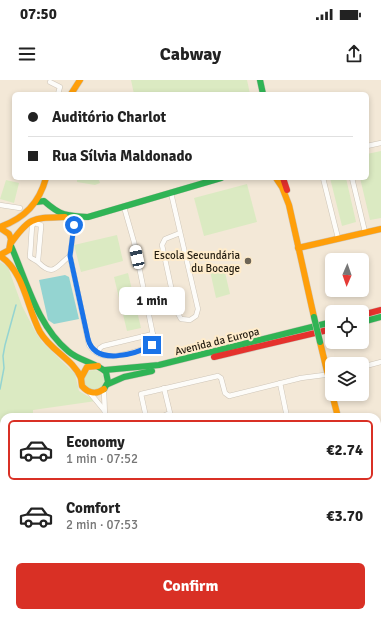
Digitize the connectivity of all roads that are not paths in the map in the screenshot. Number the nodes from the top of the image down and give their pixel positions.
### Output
1 (80, 80) edge
2 (260, 80) edge
3 (50, 82) dead end
4 (59, 92) edge
5 (72, 92) edge
6 (263, 92) edge
7 (381, 143) edge
8 (369, 146) edge
9 (46, 180) edge
10 (214, 180) edge
11 (277, 180) edge
12 (284, 180) edge
13 (324, 180) edge
14 (353, 180) edge
15 (44, 190) junction
16 (171, 193) junction
17 (35, 203) junction
18 (47, 203) junction
19 (0, 205) edge
20 (289, 205) junction
21 (124, 207) junction
22 (20, 208) dead end
23 (42, 216) junction
24 (67, 216) junction
25 (75, 218) junction
26 (0, 227) edge
27 (381, 228) edge
28 (366, 232) junction
29 (180, 233) junction
30 (338, 238) junction
31 (11, 245) junction
32 (298, 248) junction
33 (0, 256) edge
34 (70, 256) junction
35 (38, 261) junction
36 (381, 310) edge
37 (369, 313) edge
38 (381, 317) edge
39 (369, 320) edge
40 (325, 324) edge
41 (325, 331) edge
42 (152, 334) junction
43 (98, 353) junction
44 (325, 358) edge
45 (381, 362) edge
46 (369, 365) edge
47 (98, 366) junction
48 (105, 370) junction
49 (325, 374) edge
50 (81, 378) junction
51 (280, 383) junction
52 (108, 384) junction
53 (164, 388) junction
54 (104, 390) junction
55 (90, 393) junction
56 (334, 401) edge
57 (104, 410) junction
58 (104, 413) edge
59 (145, 413) edge
60 (170, 413) edge
61 (287, 413) edge
62 (337, 413) edge

1 - 5 main road
2 - 6 main road
3 - 4 street
7 - 8 street
9 - 15 main road
10 - 16 main road
11 - 20 main road
12 - 20 main road
13 - 30 street
14 - 28 street
15 - 17 main road
15 - 18 main road
16 - 21 main road
16 - 29 street
17 - 18 main road
17 - 23 main road
17 - 26 main road
18 - 23 main road
18 - 24 main road
19 - 22 street
20 - 32 main road
21 - 25 main road
21 - 42 street
23 - 24 main road
23 - 31 main road
24 - 25 main road
25 - 34 street
26 - 31 main road
27 - 28 main road
28 - 30 main road
29 - 29 street
30 - 32 main road
31 - 33 main road
31 - 47 main road
32 - 44 main road, bridge
33 - 50 main road
34 - 35 street
34 - 43 street
35 - 35 street
36 - 37 main road
38 - 39 main road
40 - 48 main road, Avenida da Europa
41 - 52 main road, Avenida da Europa
42 - 43 street
42 - 43 street
45 - 46 street
47 - 48 main road
47 - 50 main road
48 - 52 main road
49 - 51 street
50 - 55 main road
51 - 53 street
51 - 61 street
52 - 54 main road
53 - 59 street
53 - 60 street
54 - 55 main road
54 - 57 street
55 - 57 street
56 - 62 main road
57 - 58 street

